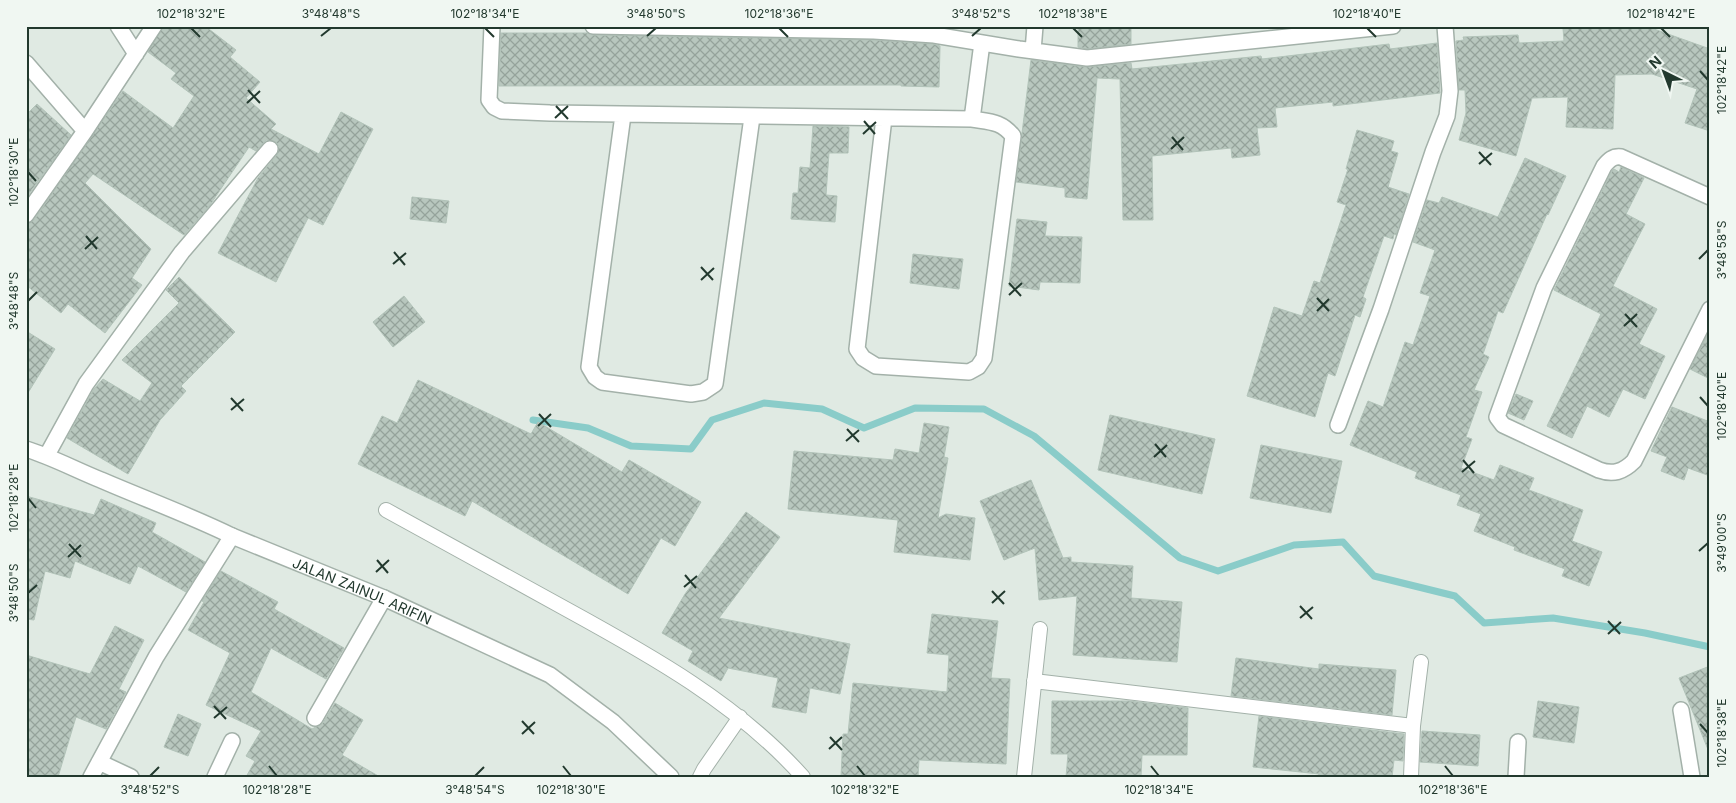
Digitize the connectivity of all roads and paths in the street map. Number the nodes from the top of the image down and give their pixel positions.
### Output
1 (118, 26) edge
2 (154, 26) edge
3 (492, 26) edge
4 (593, 26) edge
5 (1035, 26) edge
6 (1393, 26) edge
7 (1445, 26) edge
8 (1377, 27) edge
9 (982, 43) junction
10 (1033, 51) junction
11 (136, 54) junction
12 (26, 63) edge
13 (623, 115) junction
14 (752, 117) junction
15 (884, 118) junction
16 (972, 119) junction
17 (85, 132) junction
18 (270, 149) dead end
19 (1710, 197) edge
20 (26, 215) edge
21 (1710, 309) edge
22 (1338, 425) dead end
23 (26, 449) edge
24 (47, 456) junction
25 (386, 510) dead end
26 (232, 536) junction
27 (384, 598) junction
28 (1040, 629) dead end
29 (1421, 662) dead end
30 (1034, 680) junction
31 (1682, 710) dead end
32 (740, 717) junction
33 (315, 718) dead end
34 (1413, 726) junction
35 (232, 741) dead end
36 (1518, 742) dead end
37 (99, 762) junction
38 (91, 777) edge
39 (131, 777) edge
40 (214, 777) edge
41 (671, 777) edge
42 (700, 777) edge
43 (803, 777) edge
44 (1024, 777) edge
45 (1411, 777) edge
46 (1516, 777) edge
47 (1692, 777) edge

1 - 11 street
2 - 11 street
3 - 13 street
4 - 9 street
5 - 10 street
6 - 8 street
7 - 22 street
8 - 10 street
9 - 10 street
9 - 16 street
11 - 17 street
12 - 17 street
13 - 14 street
13 - 14 street
14 - 15 street
15 - 16 street
15 - 16 street
17 - 20 street
18 - 24 street
19 - 21 street
23 - 24 street, JALAN ZAINUL ARIFIN
24 - 26 street, JALAN ZAINUL ARIFIN
25 - 32 lane
26 - 27 street, JALAN ZAINUL ARIFIN
26 - 37 street
27 - 33 street
27 - 41 street, JALAN ZAINUL ARIFIN
28 - 30 lane
29 - 34 lane
30 - 34 lane
30 - 44 lane
31 - 47 street
32 - 42 lane
32 - 43 lane
34 - 45 lane
35 - 40 street
36 - 46 street
37 - 38 street
37 - 39 street

